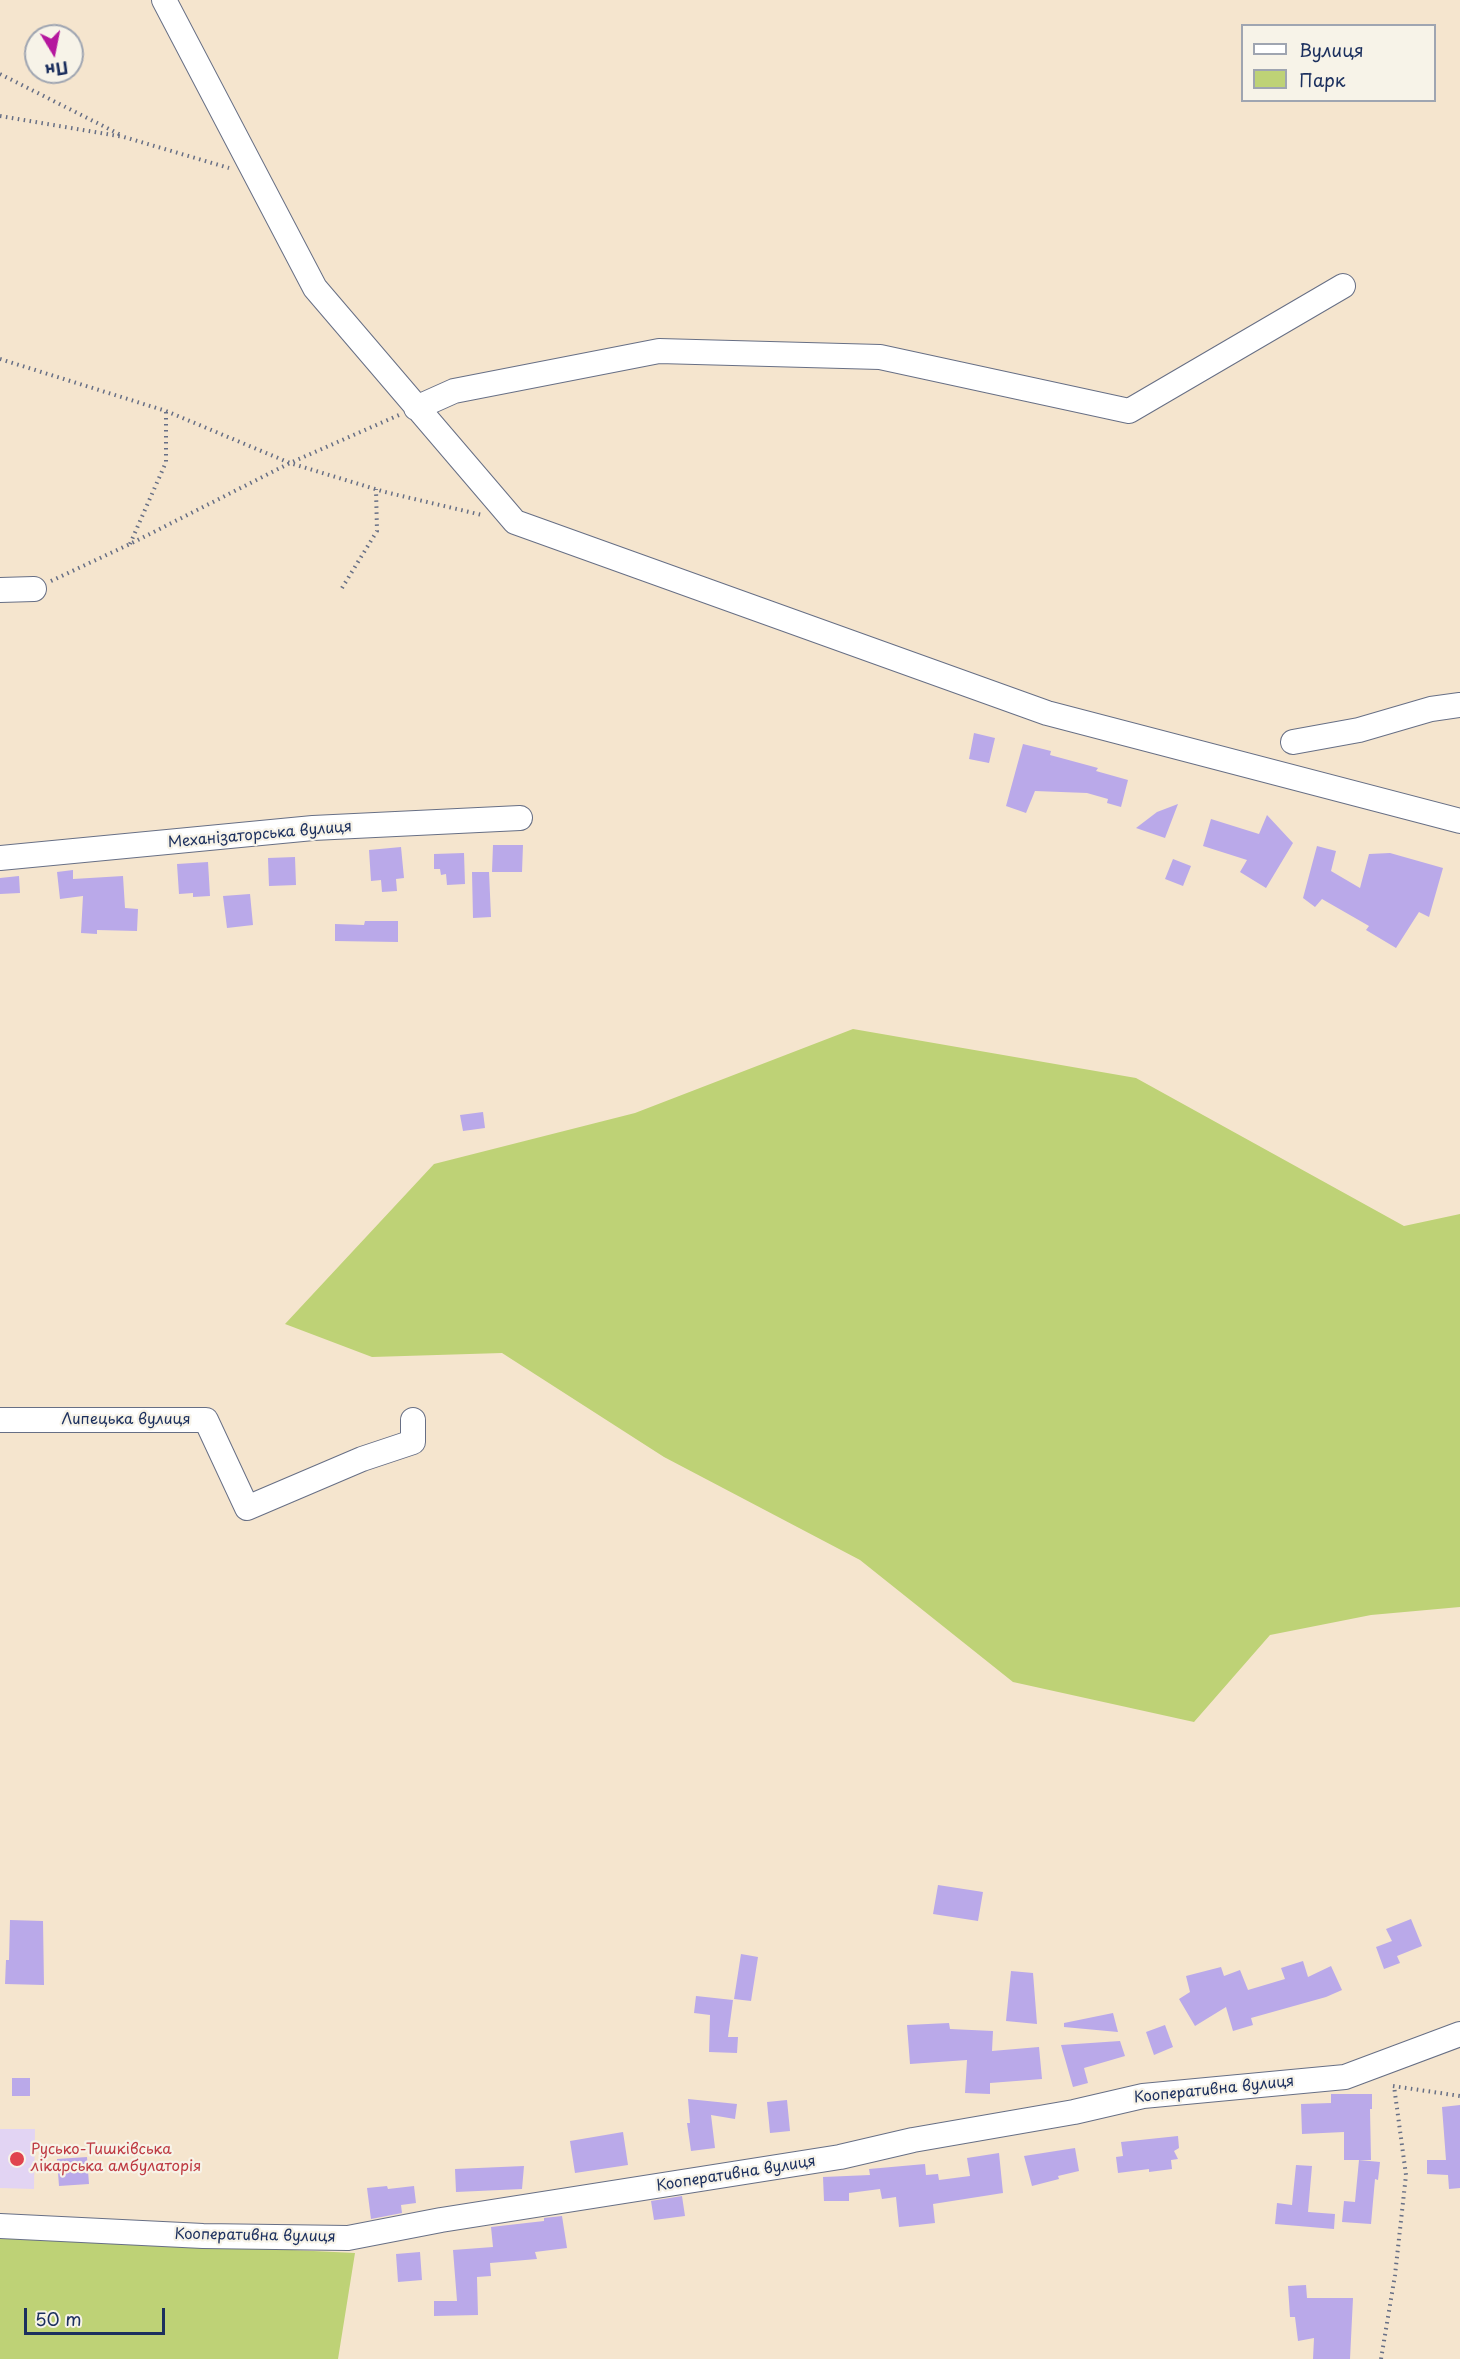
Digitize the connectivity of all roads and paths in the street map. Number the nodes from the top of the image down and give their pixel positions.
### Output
1 (164, 0) edge
2 (0, 74) edge
3 (0, 116) edge
4 (124, 137) junction
5 (256, 176) junction
6 (1343, 286) dead end
7 (0, 359) edge
8 (416, 408) junction
9 (166, 411) junction
10 (290, 463) junction
11 (376, 489) junction
12 (515, 522) junction
13 (130, 544) junction
14 (342, 588) dead end
15 (34, 589) joint
16 (0, 590) edge
17 (1460, 705) edge
18 (1293, 742) dead end
19 (520, 818) dead end
20 (1460, 821) edge
21 (0, 858) edge
22 (0, 1420) edge
23 (413, 1420) dead end
24 (1460, 2034) edge
25 (1384, 2084) dead end
26 (1394, 2086) junction
27 (1460, 2096) edge
28 (0, 2226) edge
29 (1381, 2359) edge

1 - 5 street
2 - 4 path
3 - 4 path
4 - 5 path
5 - 8 street
6 - 8 street
7 - 9 path
8 - 10 path
8 - 12 street
9 - 10 path
9 - 13 path
10 - 11 path
10 - 13 path
11 - 12 path
11 - 14 path
12 - 20 street
13 - 15 path
15 - 16 street
17 - 18 street
19 - 21 street, Механізаторська вулиця
22 - 23 street, Липецька вулиця
24 - 28 street, Кооперативна вулиця
25 - 26 path
26 - 27 path
26 - 29 path

